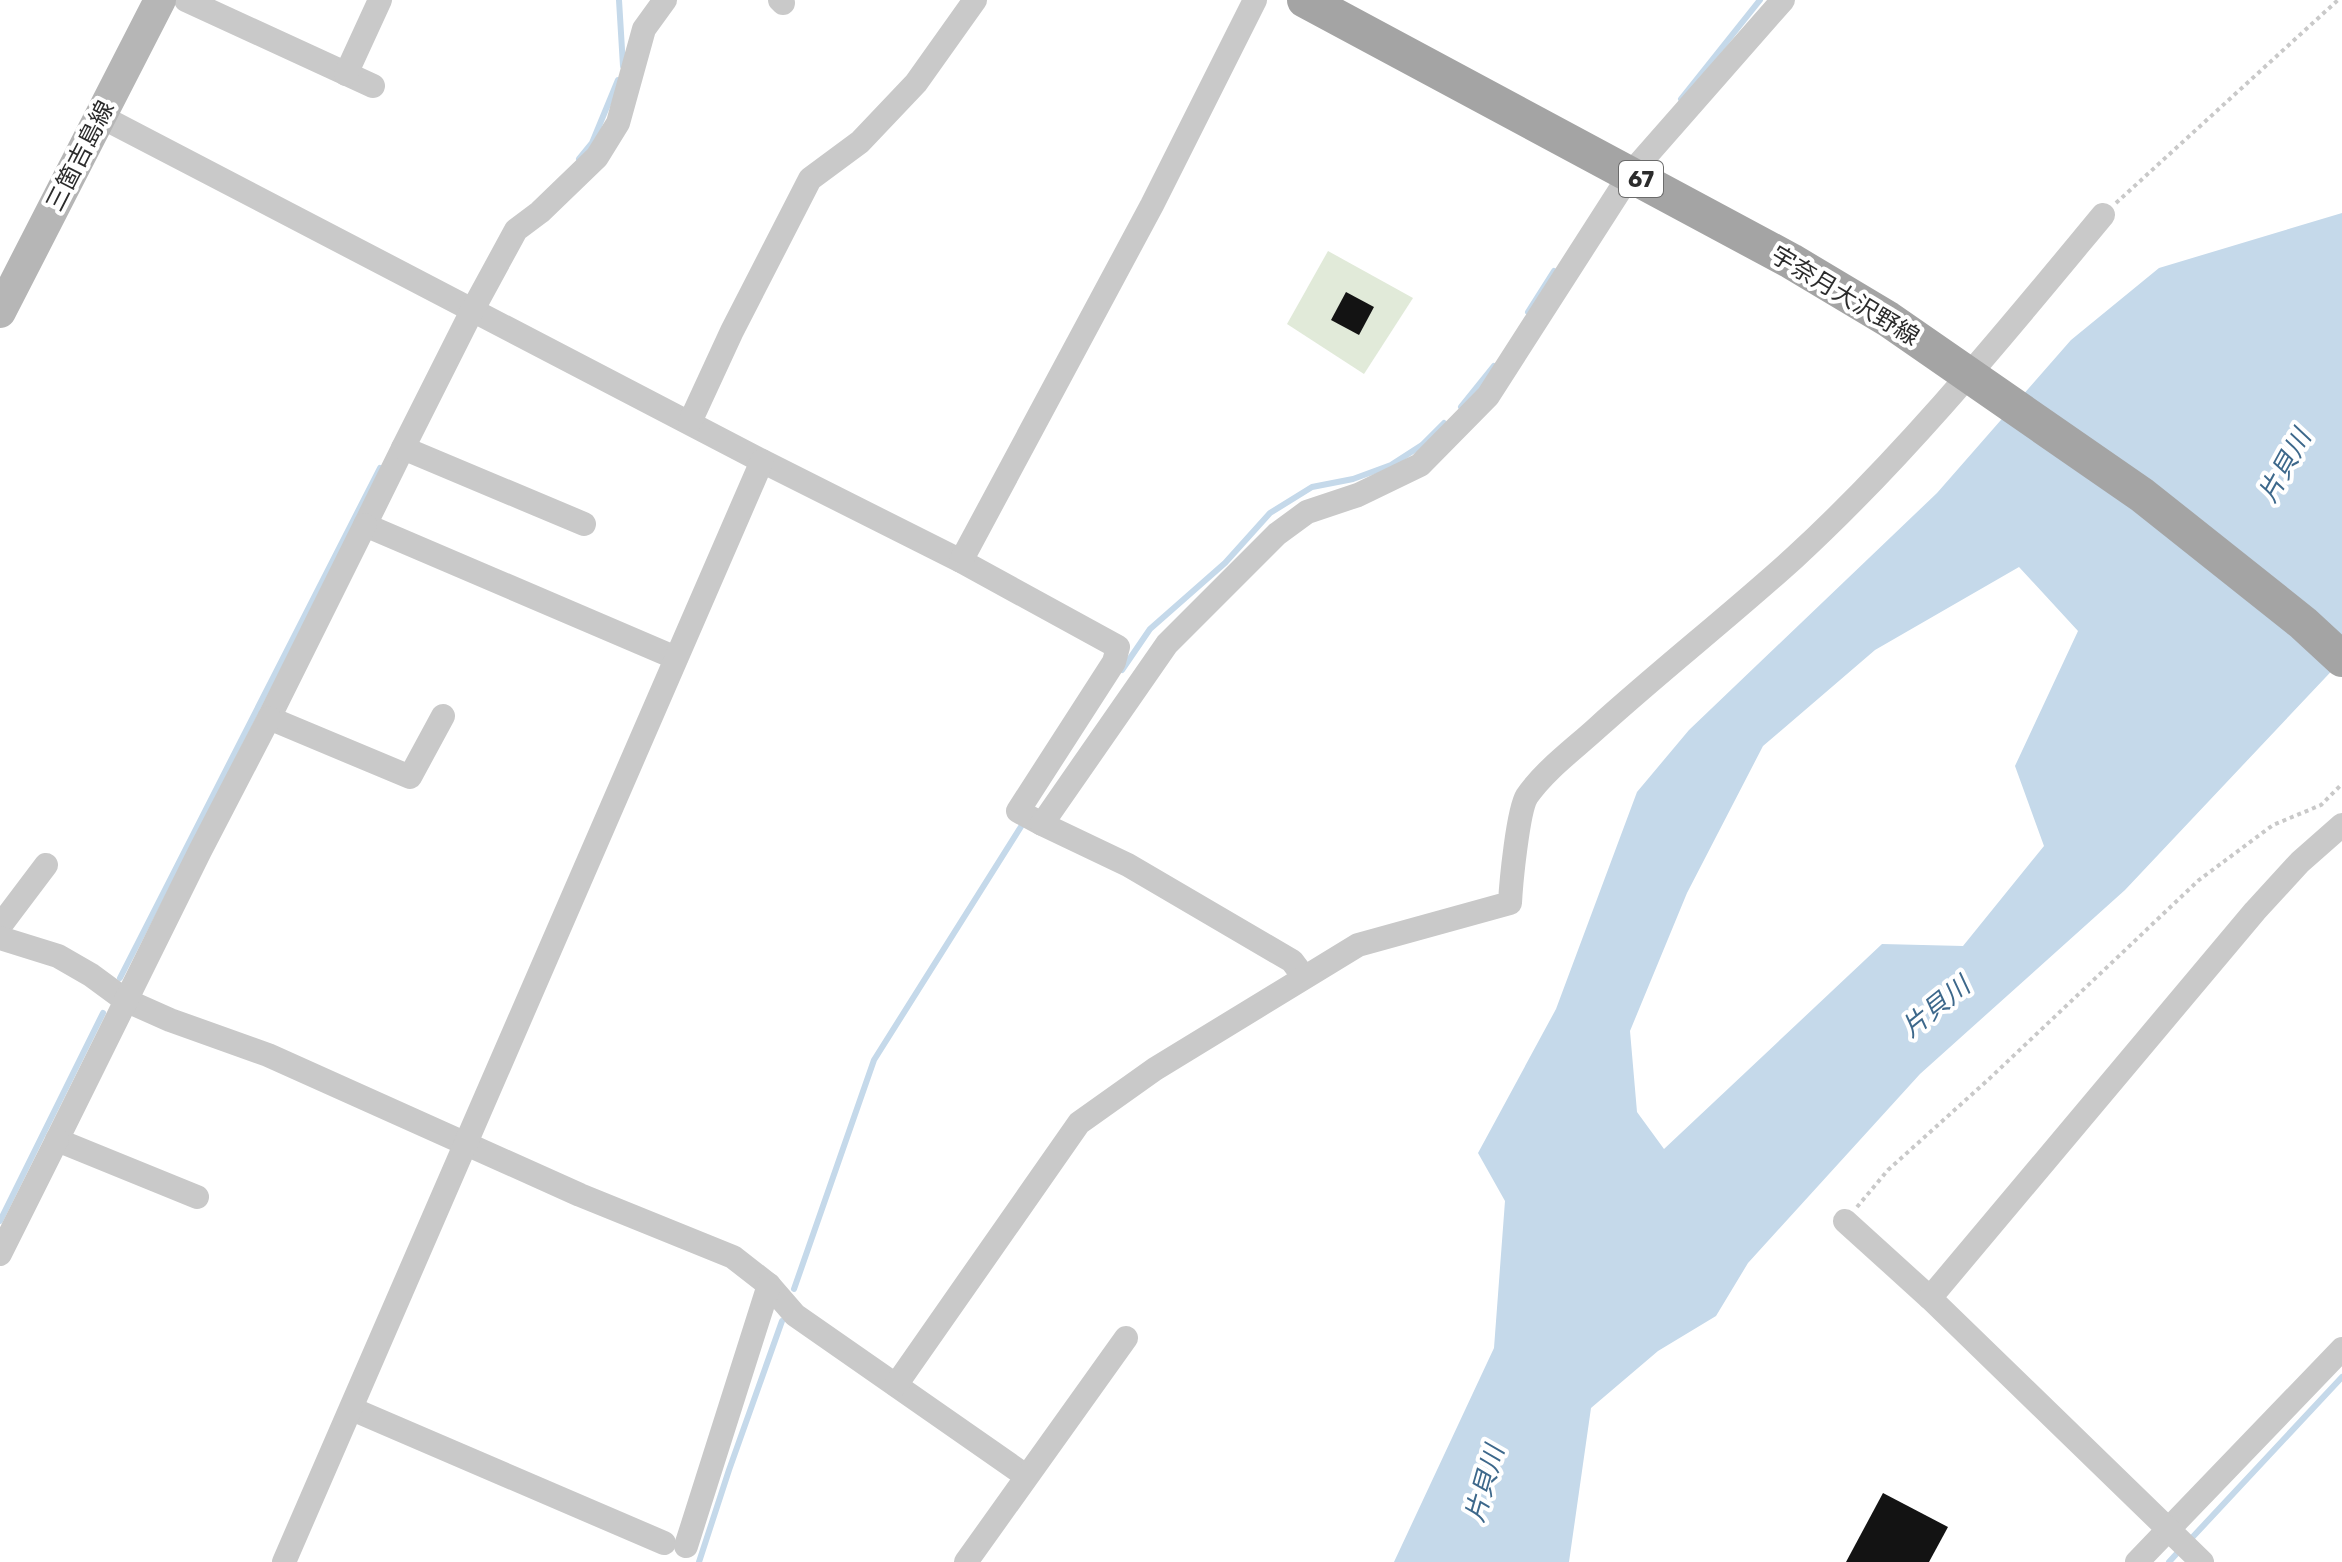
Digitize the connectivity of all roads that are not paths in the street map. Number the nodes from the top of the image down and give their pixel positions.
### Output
1 (160, 0) edge
2 (186, 0) edge
3 (380, 0) edge
4 (665, 0) edge
5 (975, 0) edge
6 (1255, 0) edge
7 (1305, 0) edge
8 (1783, 0) edge
9 (346, 74) junction
10 (373, 86) dead end
11 (100, 116) junction
12 (1631, 173) junction
13 (2103, 215) road end
14 (472, 311) junction
15 (0, 312) edge
16 (1978, 381) junction
17 (690, 422) junction
18 (403, 448) junction
19 (762, 461) junction
20 (584, 524) dead end
21 (365, 525) junction
22 (961, 561) junction
23 (676, 658) junction
24 (2342, 659) edge
25 (443, 716) dead end
26 (269, 718) junction
27 (1042, 824) junction
28 (2342, 825) edge
29 (46, 865) dead end
30 (0, 926) edge
31 (0, 938) edge
32 (1304, 977) junction
33 (125, 1000) junction
34 (57, 1140) junction
35 (466, 1143) junction
36 (197, 1197) dead end
37 (1845, 1221) road end
38 (0, 1254) edge
39 (769, 1285) junction
40 (1930, 1298) junction
41 (1126, 1338) dead end
42 (2342, 1349) edge
43 (896, 1385) junction
44 (352, 1409) junction
45 (1026, 1476) junction
46 (2169, 1530) junction
47 (284, 1562) edge
48 (966, 1562) edge
49 (2137, 1562) edge
50 (2202, 1562) edge

1 - 11 main road, 三箇吉島線
2 - 9 street
3 - 9 street
4 - 14 street
5 - 17 street
6 - 22 street
7 - 12 main road, 宇奈月大沢野線 / 67
8 - 12 street
9 - 10 street
11 - 14 street
11 - 15 main road, 三箇吉島線
12 - 16 main road, 宇奈月大沢野線 / 67
12 - 27 street
13 - 16 street
14 - 17 street
14 - 18 street
16 - 24 main road, 宇奈月大沢野線 / 67
16 - 32 street
17 - 19 street
18 - 20 street
18 - 21 street
19 - 22 street
19 - 23 street
21 - 23 street
21 - 26 street
22 - 27 street
23 - 35 street
25 - 26 street
26 - 33 street
27 - 32 street
28 - 40 street
29 - 30 street
31 - 33 street
32 - 43 street
33 - 34 street
33 - 35 street
34 - 36 street
34 - 38 street
35 - 39 street
35 - 44 street
37 - 40 street
39 - 43 street
39 - 44 street
40 - 46 street
41 - 45 street
42 - 46 street
43 - 45 street
44 - 47 street
45 - 48 street
46 - 49 street
46 - 50 street

